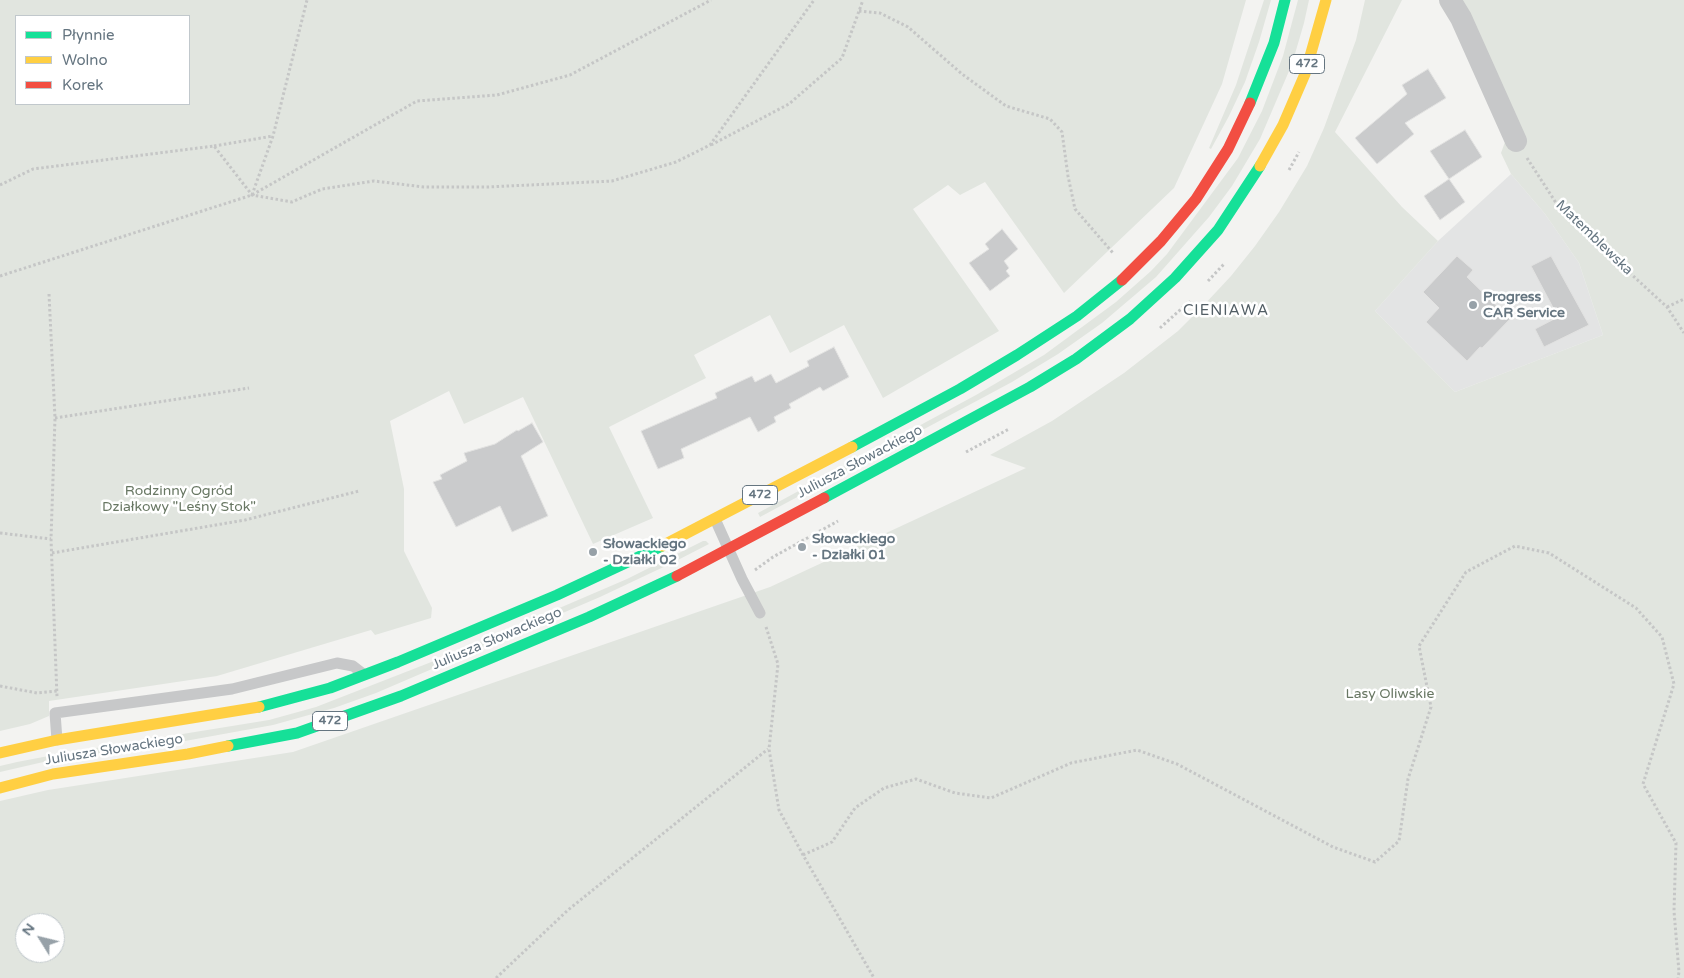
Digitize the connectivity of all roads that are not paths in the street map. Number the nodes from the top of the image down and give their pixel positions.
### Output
1 (1284, 0) edge
2 (1326, 0) edge
3 (1450, 0) edge
4 (1516, 141) road end
5 (715, 519) junction
6 (729, 550) junction
7 (760, 613) road end
8 (365, 674) junction
9 (57, 740) junction
10 (0, 753) edge
11 (0, 788) edge

1 - 5 main road, Juliusza Słowackiego / 472
2 - 6 main road, Juliusza Słowackiego / 472
3 - 4 street
5 - 6 lane
5 - 8 main road, Juliusza Słowackiego / 472
6 - 7 lane
6 - 11 main road, Juliusza Słowackiego / 472
8 - 9 main road, Juliusza Słowackiego / 472
8 - 9 lane
9 - 10 main road, Juliusza Słowackiego / 472

